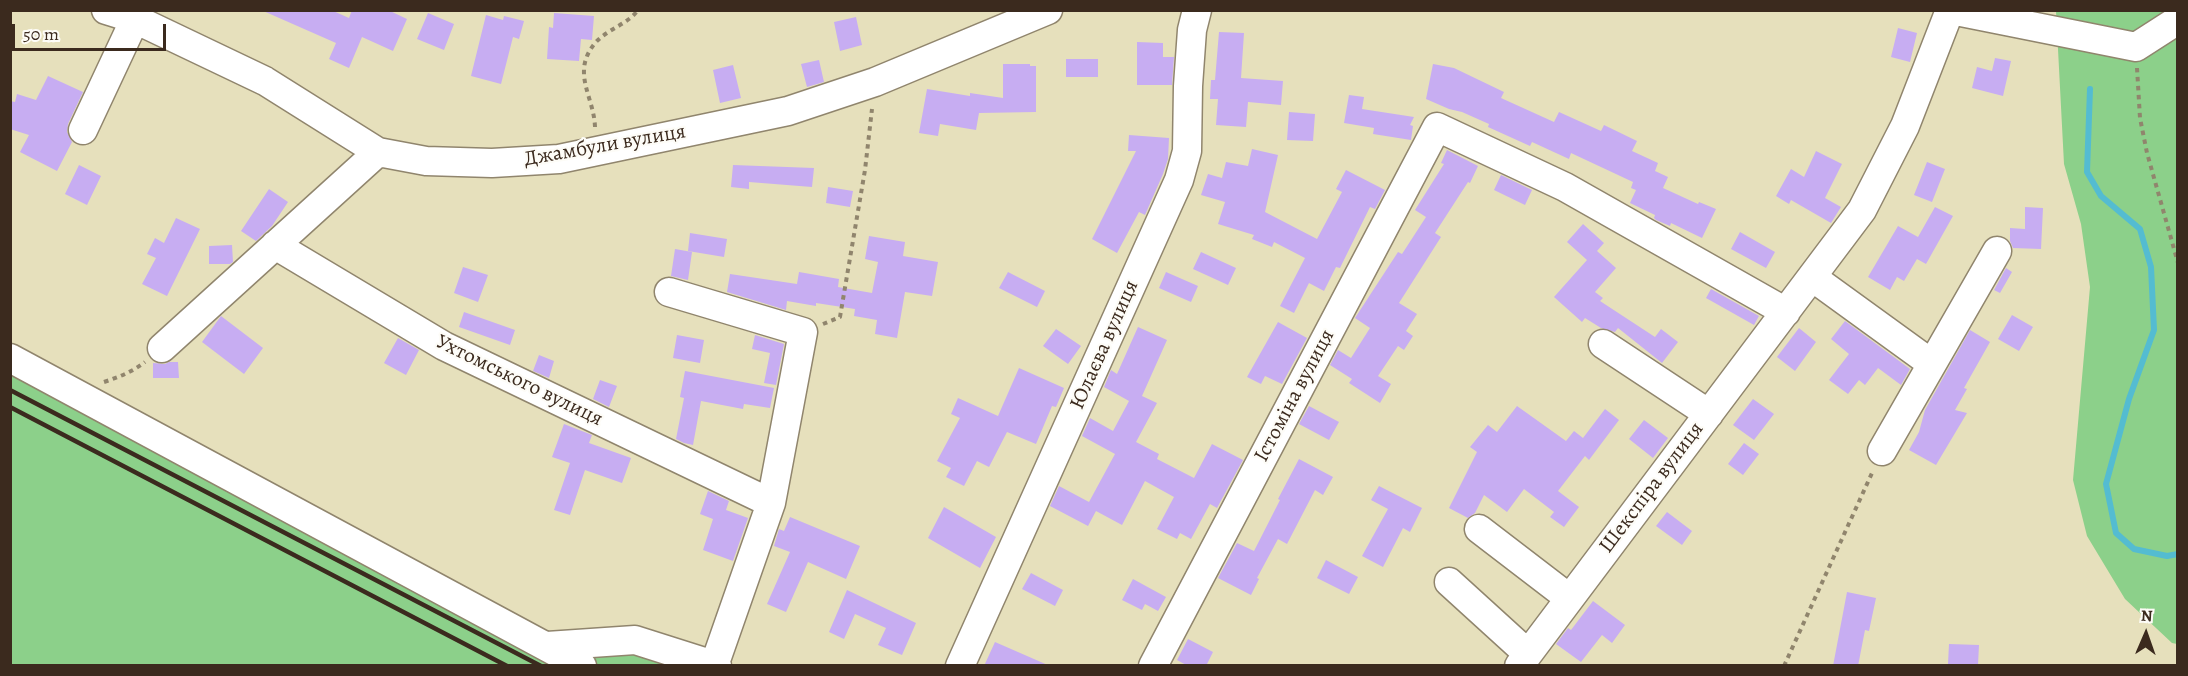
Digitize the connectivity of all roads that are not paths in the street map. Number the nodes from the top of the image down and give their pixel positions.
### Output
1 (106, 10) edge
2 (1048, 10) edge
3 (1197, 10) edge
4 (1951, 10) edge
5 (135, 19) junction
6 (2178, 20) edge
7 (83, 130) dead end
8 (378, 152) junction
9 (275, 245) junction
10 (1997, 251) dead end
11 (1812, 277) junction
12 (669, 292) dead end
13 (1786, 312) junction
14 (1603, 344) dead end
15 (162, 348) road end
16 (10, 358) edge
17 (1932, 364) junction
18 (1708, 414) junction
19 (1882, 451) road end
20 (771, 503) junction
21 (1479, 528) dead end
22 (1449, 582) dead end
23 (1569, 598) junction
24 (547, 646) junction
25 (1523, 659) edge
26 (715, 665) edge
27 (582, 666) edge
28 (960, 666) edge
29 (1153, 666) edge

1 - 5 street, Джамбули вулиця
2 - 8 street, Джамбули вулиця
3 - 28 street, Юлаєва вулиця
4 - 6 street
4 - 11 street, Шекспіра вулиця
5 - 7 street
5 - 8 street, Джамбули вулиця
8 - 9 street
9 - 15 street
9 - 20 street, Ухтомського вулиця
10 - 17 street
11 - 13 street, Шекспіра вулиця
11 - 17 street
12 - 20 street
13 - 18 street, Шекспіра вулиця
13 - 29 street, Істоміна вулиця
14 - 18 street
16 - 24 street
17 - 19 street
18 - 23 street, Шекспіра вулиця
20 - 26 street
21 - 23 street
22 - 25 street
23 - 25 street, Шекспіра вулиця
24 - 26 street
24 - 27 street

